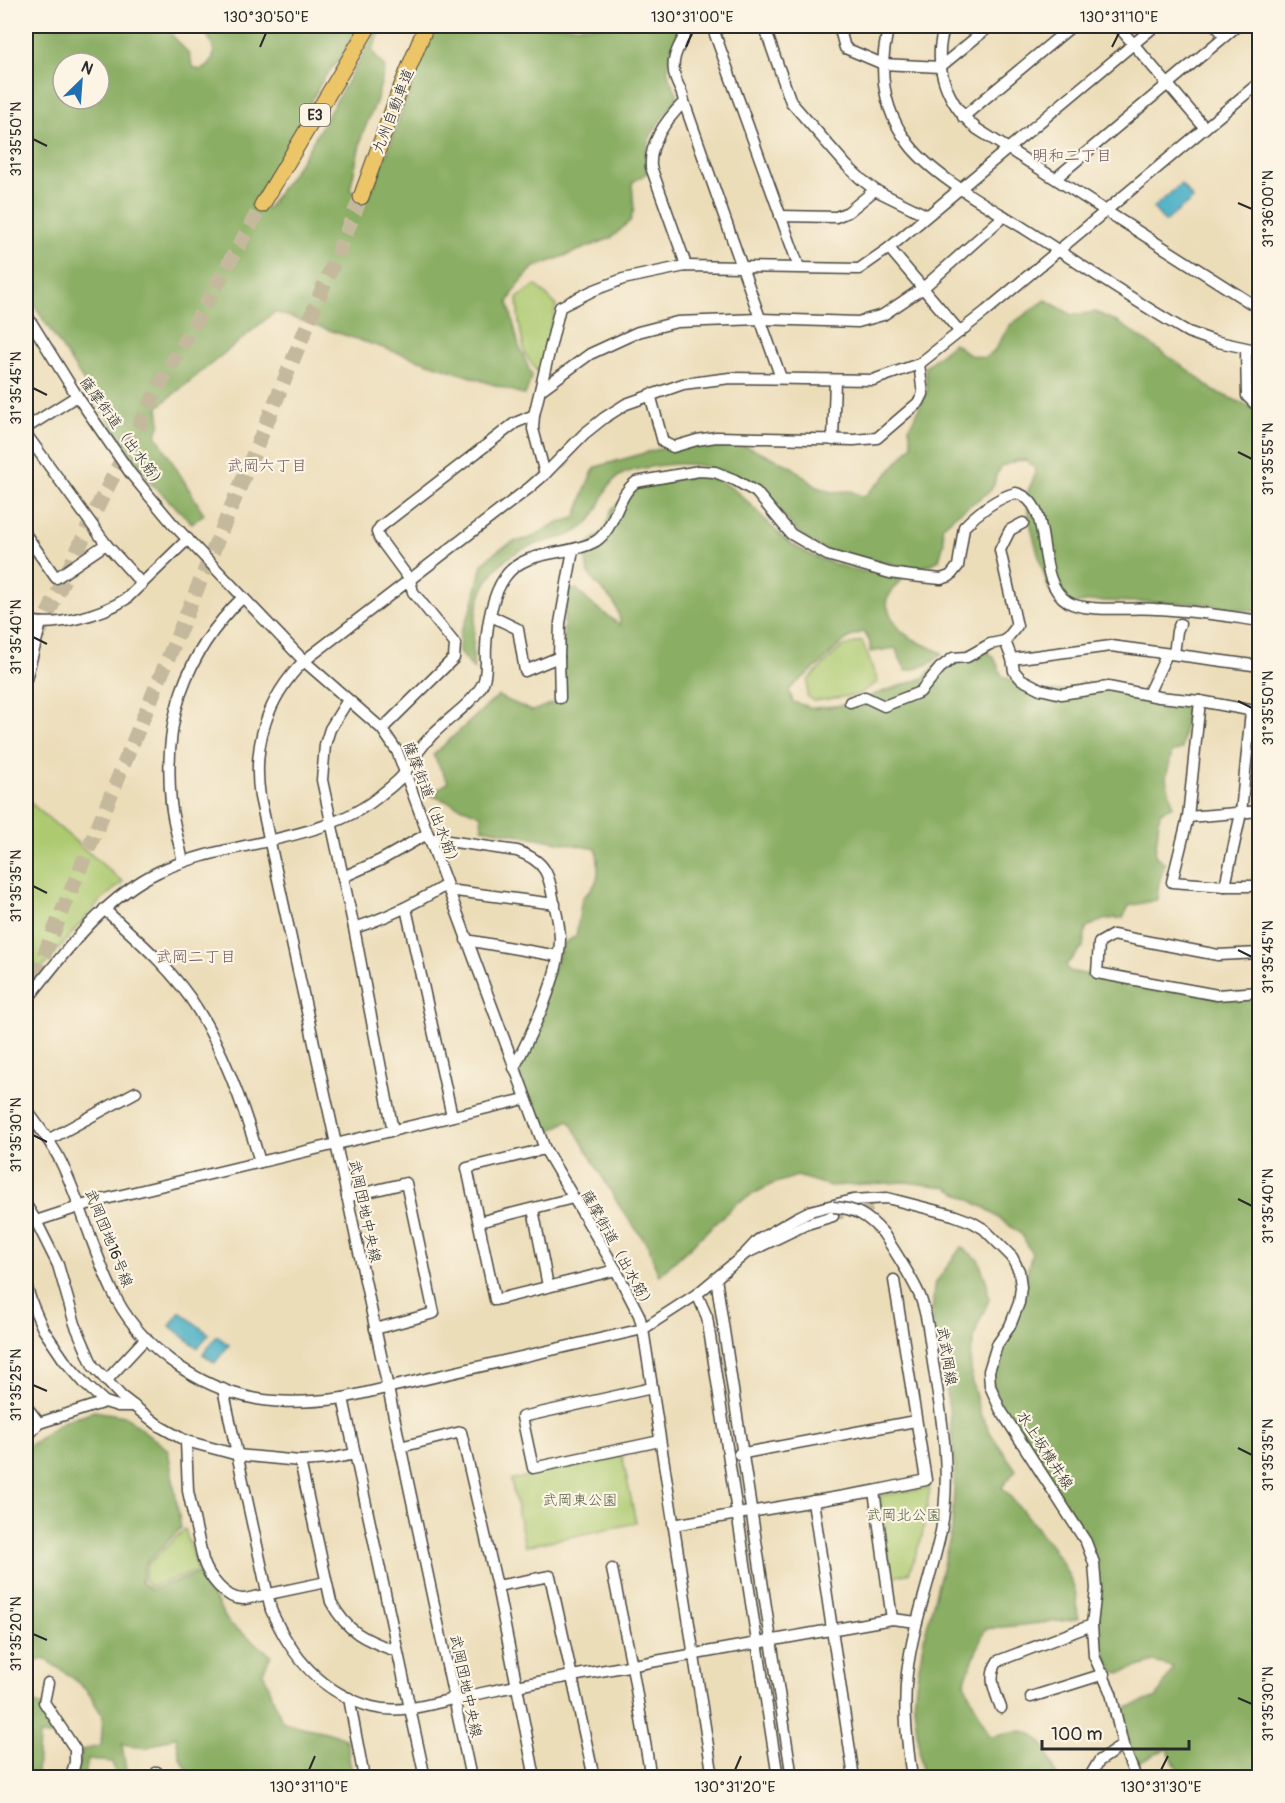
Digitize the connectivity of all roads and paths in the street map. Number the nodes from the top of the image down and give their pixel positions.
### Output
1 (369, 26) edge
2 (426, 26) edge
3 (690, 26) edge
4 (712, 26) edge
5 (764, 26) edge
6 (839, 26) edge
7 (889, 26) edge
8 (945, 26) edge
9 (990, 26) edge
10 (1072, 26) edge
11 (1118, 26) edge
12 (1155, 26) edge
13 (1216, 26) edge
14 (1237, 26) edge
15 (1225, 36) junction
16 (1133, 43) junction
17 (883, 64) junction
18 (940, 67) junction
19 (1260, 82) edge
20 (1167, 84) junction
21 (684, 102) junction
22 (963, 117) junction
23 (1205, 128) junction
24 (1009, 148) junction
25 (1056, 178) junction
26 (960, 188) junction
27 (875, 190) junction
28 (361, 197) tunnel mouth
29 (262, 206) tunnel mouth
30 (1107, 210) junction
31 (926, 215) junction
32 (780, 216) junction
33 (1004, 216) junction
34 (889, 248) junction
35 (1058, 250) junction
36 (685, 266) junction
37 (743, 266) junction
38 (799, 267) junction
39 (923, 288) junction
40 (1260, 309) edge
41 (26, 314) edge
42 (760, 319) junction
43 (960, 332) junction
44 (1246, 349) junction
45 (1260, 351) edge
46 (920, 364) junction
47 (781, 378) junction
48 (835, 380) junction
49 (542, 390) junction
50 (650, 394) junction
51 (77, 396) junction
52 (1260, 404) edge
53 (534, 415) junction
54 (26, 428) edge
55 (26, 434) edge
56 (833, 440) junction
57 (545, 474) junction
58 (1023, 523) dead end
59 (26, 535) edge
60 (188, 539) junction
61 (106, 544) junction
62 (573, 550) junction
63 (410, 580) junction
64 (142, 584) junction
65 (243, 597) junction
66 (491, 616) junction
67 (26, 620) edge
68 (1260, 621) edge
69 (41, 623) junction
70 (1180, 624) dead end
71 (1005, 641) junction
72 (1171, 654) junction
73 (559, 657) junction
74 (1012, 659) junction
75 (304, 661) junction
76 (1260, 666) edge
77 (26, 679) edge
78 (1148, 694) junction
79 (560, 698) dead end
80 (348, 700) junction
81 (1200, 701) junction
82 (850, 702) dead end
83 (1255, 712) edge
84 (382, 729) junction
85 (405, 773) junction
86 (1260, 811) edge
87 (1241, 813) junction
88 (1188, 817) junction
89 (331, 823) junction
90 (428, 836) junction
91 (270, 841) junction
92 (183, 862) junction
93 (343, 877) junction
94 (1225, 886) junction
95 (1260, 886) edge
96 (447, 887) junction
97 (555, 904) junction
98 (406, 908) junction
99 (104, 909) junction
100 (354, 928) junction
101 (466, 939) junction
102 (1260, 953) edge
103 (558, 956) junction
104 (1260, 992) edge
105 (26, 1001) edge
106 (514, 1068) junction
107 (136, 1092) dead end
108 (525, 1099) junction
109 (26, 1108) edge
110 (452, 1116) junction
111 (393, 1131) junction
112 (48, 1140) junction
113 (336, 1144) junction
114 (545, 1149) junction
115 (260, 1162) junction
116 (347, 1197) junction
117 (573, 1198) junction
118 (907, 1202) junction
119 (26, 1205) edge
120 (80, 1206) junction
121 (872, 1207) tunnel mouth
122 (532, 1209) junction
123 (833, 1211) junction
124 (36, 1221) junction
125 (479, 1222) junction
126 (616, 1270) junction
127 (716, 1278) junction
128 (894, 1280) dead end
129 (26, 1285) edge
130 (548, 1286) junction
131 (698, 1294) junction
132 (29, 1306) edge
133 (375, 1329) junction
134 (644, 1329) junction
135 (146, 1338) junction
136 (106, 1381) junction
137 (388, 1388) junction
138 (652, 1388) junction
139 (223, 1389) junction
140 (343, 1398) junction
141 (105, 1402) junction
142 (26, 1406) edge
143 (134, 1406) junction
144 (915, 1420) junction
145 (39, 1423) junction
146 (26, 1438) edge
147 (186, 1441) junction
148 (660, 1441) junction
149 (400, 1447) junction
150 (744, 1453) junction
151 (356, 1454) junction
152 (238, 1455) junction
153 (729, 1455) junction
154 (300, 1461) junction
155 (874, 1491) junction
156 (813, 1501) junction
157 (752, 1511) junction
158 (739, 1514) junction
159 (673, 1524) junction
160 (612, 1569) dead end
161 (326, 1582) junction
162 (497, 1586) junction
163 (267, 1596) junction
164 (918, 1616) junction
165 (892, 1619) junction
166 (1092, 1625) junction
167 (832, 1630) junction
168 (771, 1640) junction
169 (758, 1643) junction
170 (396, 1651) junction
171 (694, 1655) junction
172 (632, 1666) junction
173 (1104, 1674) junction
174 (571, 1677) junction
175 (48, 1683) dead end
176 (516, 1686) junction
177 (1031, 1697) dead end
178 (349, 1698) junction
179 (453, 1699) junction
180 (1001, 1708) dead end
181 (410, 1709) junction
182 (1123, 1745) junction
183 (70, 1778) edge
184 (364, 1778) edge
185 (425, 1778) edge
186 (471, 1778) edge
187 (536, 1778) edge
188 (594, 1778) edge
189 (651, 1778) edge
190 (713, 1778) edge
191 (778, 1778) edge
192 (792, 1778) edge
193 (854, 1778) edge
194 (912, 1778) edge
195 (1089, 1778) edge
196 (1136, 1778) edge

1 - 29 highway, E3
2 - 28 highway, 九州自動車道
3 - 21 street
4 - 32 street
5 - 27 street
6 - 17 street
7 - 17 street
8 - 18 street
9 - 18 street
10 - 22 street
11 - 16 street
12 - 16 street
13 - 15 street
14 - 15 street
15 - 20 street
16 - 20 street
16 - 24 street
17 - 18 street
17 - 26 street
18 - 22 street
19 - 23 street, 武岡団地中央線
20 - 23 street
20 - 25 street
21 - 36 street
21 - 37 street
22 - 24 street
23 - 30 street, 武岡団地中央線
24 - 25 street
24 - 26 street
25 - 30 street
26 - 31 street
26 - 33 street
27 - 31 street
27 - 32 street
30 - 35 street, 武岡団地中央線
30 - 40 street
31 - 34 street
32 - 38 street
33 - 35 street
33 - 39 street
34 - 38 street
34 - 39 street
35 - 43 street, 武岡団地中央線
35 - 44 street
36 - 37 street
36 - 49 street
37 - 38 street
37 - 42 street
39 - 42 street
39 - 43 street
41 - 51 street, 薩摩街道（出水筋）
42 - 47 street
42 - 49 street
43 - 46 street, 武岡団地中央線
44 - 45 street
44 - 52 street
46 - 48 street, 武岡団地中央線
46 - 56 street
47 - 48 street, 武岡団地中央線
47 - 50 street, 武岡団地中央線
48 - 56 street
49 - 53 street
50 - 56 street
50 - 57 street, 武岡団地中央線
51 - 54 street
51 - 60 street, 薩摩街道（出水筋）
53 - 57 street
53 - 63 street
55 - 61 street
57 - 63 street, 武岡団地中央線
58 - 71 street
59 - 61 street
60 - 64 street
60 - 65 street, 薩摩街道（出水筋）
61 - 64 street
62 - 66 street
62 - 68 street
62 - 73 street
63 - 75 street, 武岡団地中央線
63 - 84 street
64 - 69 street
65 - 75 street, 薩摩街道（出水筋）
65 - 92 street
66 - 73 street
66 - 85 street
67 - 69 street
69 - 77 street
70 - 72 street
71 - 74 street
71 - 82 street
72 - 74 street
72 - 76 street
72 - 78 street
73 - 79 street
74 - 78 street
75 - 80 street, 薩摩街道（出水筋）
75 - 91 street, 武岡団地中央線
78 - 81 street
80 - 84 street, 薩摩街道（出水筋）
80 - 89 street
81 - 83 street
81 - 88 street
83 - 87 street
84 - 85 street, 薩摩街道（出水筋）
85 - 89 street
85 - 90 street, 薩摩街道（出水筋）
86 - 87 street
87 - 88 street
87 - 94 street
88 - 94 street
89 - 91 street
89 - 93 street
90 - 93 street
90 - 96 street, 薩摩街道（出水筋）
90 - 97 street
91 - 92 street
91 - 113 street, 武岡団地中央線
92 - 99 street
93 - 100 street
94 - 95 street
96 - 97 street
96 - 98 street
96 - 101 street, 薩摩街道（出水筋）
97 - 103 street
98 - 100 street
98 - 110 street
99 - 105 street
99 - 115 street
100 - 111 street
101 - 103 street
101 - 106 street, 薩摩街道（出水筋）
102 - 104 street
103 - 106 street
106 - 108 street, 薩摩街道（出水筋）
107 - 112 street
108 - 110 street
108 - 114 street, 薩摩街道（出水筋）
109 - 112 street, 武岡団地16号線
110 - 111 street
111 - 113 street
112 - 120 street, 武岡団地16号線
113 - 115 street
113 - 116 street, 武岡団地中央線
114 - 117 street, 薩摩街道（出水筋）
114 - 125 street
115 - 120 street
116 - 133 street, 武岡団地中央線
116 - 133 street
117 - 122 street
117 - 126 street, 薩摩街道（出水筋）
118 - 121 street
118 - 123 street
118 - 166 street, 水上坂横井線
119 - 124 street
120 - 124 street
120 - 135 street, 武岡団地16号線
122 - 125 street
122 - 130 street
123 - 127 street, 武武岡線
123 - 164 street, 武武岡線, bridge
124 - 136 street
125 - 130 street
126 - 130 street
126 - 134 street, 薩摩街道（出水筋）
127 - 131 street, 武武岡線
127 - 150 street
128 - 144 street
129 - 132 street
131 - 134 street, 武武岡線
131 - 153 street
132 - 141 street
133 - 137 street, 武岡団地中央線
134 - 137 street, 武岡団地16号線
134 - 138 street, 薩摩街道（出水筋）
135 - 136 street
135 - 139 street, 武岡団地16号線
136 - 143 street
137 - 140 street, 武岡団地16号線
137 - 149 street, 武岡団地中央線
138 - 148 street, 薩摩街道（出水筋）
138 - 148 street
139 - 140 street, 武岡団地16号線
139 - 152 street
140 - 151 street
141 - 143 street
141 - 145 street
142 - 145 street
143 - 147 street
144 - 150 street
144 - 155 street
145 - 146 street
147 - 152 street
147 - 163 street
148 - 159 street, 薩摩街道（出水筋）
149 - 162 street
149 - 179 street, 武岡団地中央線
150 - 153 street
150 - 157 street
151 - 154 street
151 - 170 street
152 - 154 street
152 - 163 street
153 - 158 street
154 - 161 street
155 - 156 street
155 - 165 street
156 - 157 street
156 - 167 street
157 - 158 street
157 - 168 street
158 - 159 street
158 - 169 street
159 - 171 street, 薩摩街道（出水筋）
160 - 172 street
161 - 163 street
161 - 170 street
162 - 174 street
162 - 176 street
163 - 178 street
164 - 165 street
164 - 194 street, 武武岡線
165 - 167 street
166 - 173 street, 水上坂横井線
166 - 180 street
167 - 168 street
167 - 193 street
168 - 169 street
168 - 192 street
169 - 171 street
169 - 191 street
170 - 181 street
171 - 172 street
171 - 190 street, 薩摩街道（出水筋）
172 - 174 street
172 - 189 street
173 - 177 street
173 - 182 street, 水上坂横井線
174 - 176 street
174 - 188 street
175 - 183 street
176 - 179 street
176 - 187 street
178 - 181 street
178 - 184 street
179 - 181 street
179 - 186 street, 武岡団地中央線
181 - 185 street
182 - 195 street
182 - 196 street, 水上坂横井線

